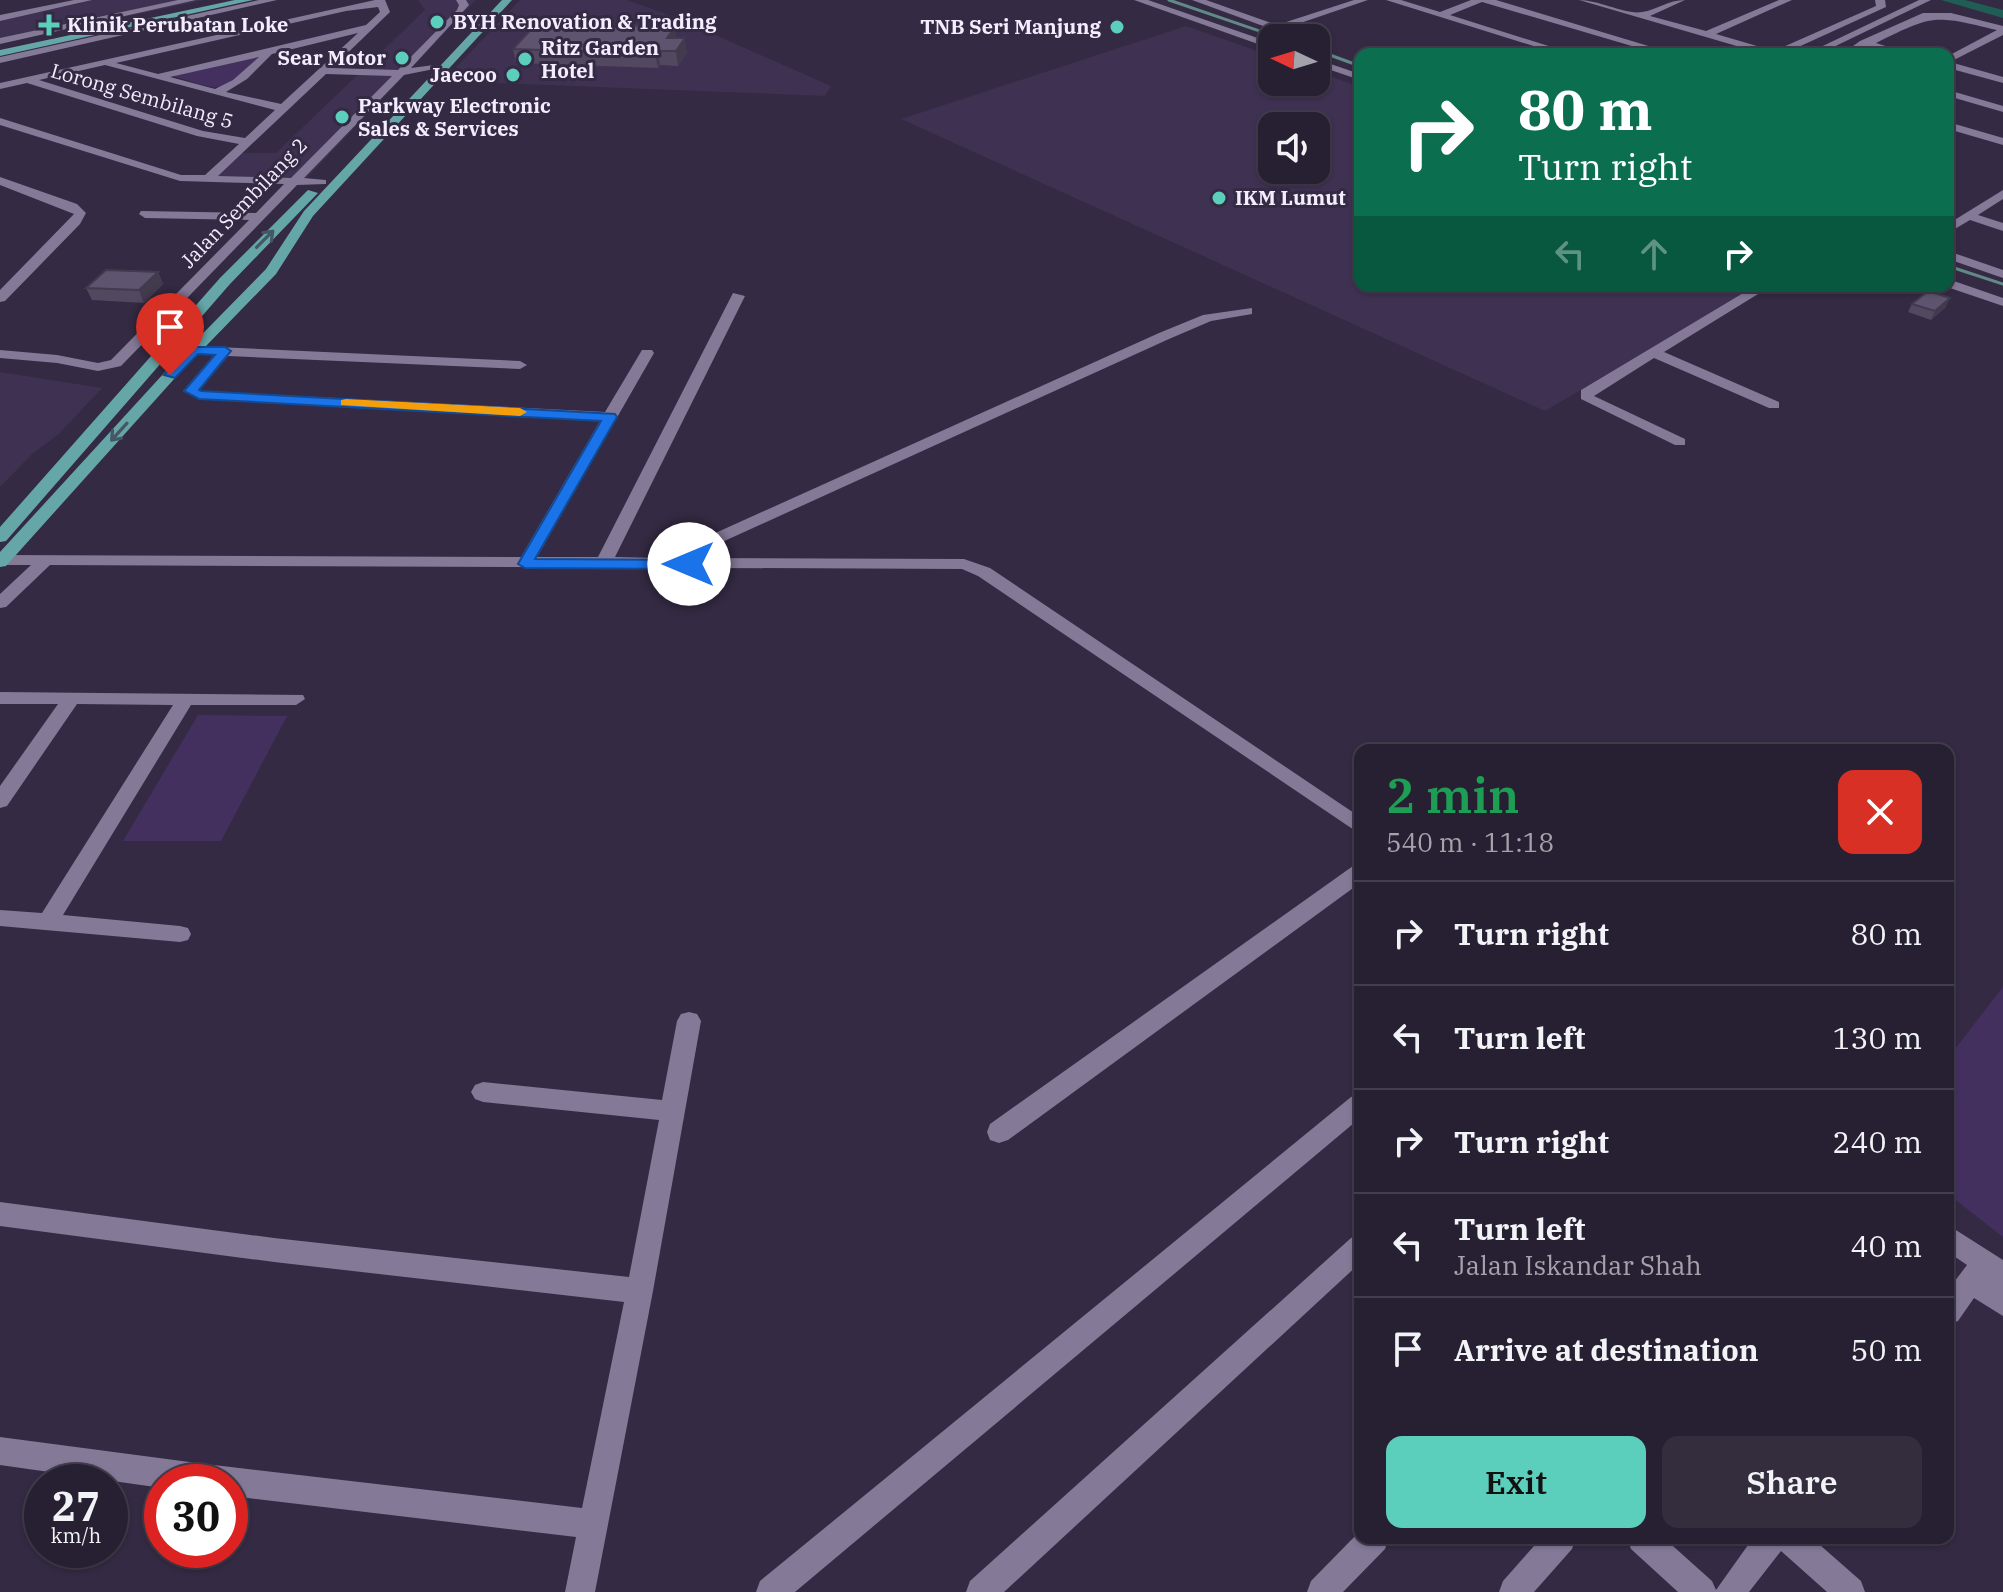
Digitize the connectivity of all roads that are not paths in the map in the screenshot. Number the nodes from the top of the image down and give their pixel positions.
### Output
1 (36, 0) edge
2 (87, 0) edge
3 (191, 0) edge
4 (245, 0) edge
5 (272, 0) edge
6 (461, 0) edge
7 (493, 0) edge
8 (507, 0) edge
9 (1139, 0) edge
10 (1197, 0) edge
11 (1231, 0) edge
12 (1363, 0) edge
13 (1391, 0) edge
14 (1479, 0) edge
15 (1486, 0) edge
16 (1584, 0) edge
17 (1680, 0) edge
18 (1787, 0) edge
19 (1880, 0) edge
20 (1896, 0) edge
21 (1904, 0) edge
22 (212, 1) edge
23 (1922, 1) edge
24 (381, 2) edge
25 (1943, 5) edge
26 (1214, 6) junction
27 (47, 8) junction
28 (1899, 13) junction
29 (1441, 15) junction
30 (1641, 16) junction
31 (0, 18) edge
32 (161, 22) junction
33 (372, 27) junction
34 (2003, 27) edge
35 (1706, 35) junction
36 (1844, 38) junction
37 (1258, 41) edge
38 (191, 43) junction
39 (1868, 44) junction
40 (0, 47) edge
41 (1549, 48) edge
42 (1650, 48) edge
43 (1753, 48) edge
44 (1788, 48) edge
45 (1823, 48) edge
46 (1860, 48) edge
47 (1883, 48) edge
48 (265, 50) junction
49 (1954, 58) edge
50 (0, 60) edge
51 (105, 63) junction
52 (1954, 64) edge
53 (430, 67) junction
54 (1330, 67) edge
55 (324, 71) junction
56 (399, 73) junction
57 (1354, 75) edge
58 (159, 77) junction
59 (418, 79) junction
60 (28, 80) junction
61 (2003, 80) edge
62 (0, 86) edge
63 (215, 93) junction
64 (1954, 95) edge
65 (285, 108) junction
66 (2003, 109) edge
67 (0, 121) edge
68 (1954, 127) edge
69 (1963, 130) junction
70 (1954, 135) edge
71 (248, 142) junction
72 (2003, 142) edge
73 (208, 179) junction
74 (0, 181) edge
75 (291, 181) junction
76 (322, 182) junction
77 (2003, 194) edge
78 (145, 214) dead end
79 (1968, 216) junction
80 (258, 217) junction
81 (1954, 225) edge
82 (2003, 227) edge
83 (1954, 257) edge
84 (243, 262) junction
85 (277, 262) junction
86 (2003, 274) edge
87 (1954, 285) edge
88 (1754, 292) edge
89 (251, 293) junction
90 (211, 296) junction
91 (738, 296) dead end
92 (0, 298) edge
93 (2003, 302) edge
94 (1247, 311) dead end
95 (195, 350) junction
96 (225, 351) junction
97 (1653, 352) junction
98 (647, 353) dead end
99 (0, 354) edge
100 (116, 363) junction
101 (520, 365) dead end
102 (150, 367) junction
103 (1774, 405) dead end
104 (610, 417) junction
105 (1680, 442) dead end
106 (0, 537) edge
107 (1, 561) edge
108 (45, 561) junction
109 (525, 564) junction
110 (603, 564) junction
111 (659, 564) junction
112 (0, 603) edge
113 (0, 698) edge
114 (71, 699) junction
115 (296, 699) dead end
116 (185, 700) junction
117 (0, 801) edge
118 (1354, 823) edge
119 (1354, 876) edge
120 (0, 918) edge
121 (48, 922) junction
122 (180, 934) dead end
123 (689, 1021) dead end
124 (483, 1092) dead end
125 (1354, 1109) edge
126 (672, 1111) junction
127 (999, 1132) dead end
128 (0, 1214) edge
129 (1954, 1243) edge
130 (1354, 1251) edge
131 (1987, 1273) edge
132 (640, 1291) junction
133 (2003, 1303) edge
134 (1954, 1306) edge
135 (0, 1451) edge
136 (592, 1524) junction
137 (1368, 1544) edge
138 (1556, 1544) edge
139 (1649, 1544) edge
140 (1767, 1544) edge
141 (1796, 1544) edge
142 (580, 1592) edge
143 (771, 1592) edge
144 (981, 1592) edge
145 (1322, 1592) edge
146 (1514, 1592) edge
147 (1701, 1592) edge
148 (1730, 1592) edge
149 (1850, 1592) edge

1 - 27 street
2 - 27 street
3 - 40 street
4 - 22 main road
4 - 32 main road
5 - 32 street
6 - 56 street, Jalan Sembilang 2
7 - 53 main road
8 - 85 main road
9 - 37 street
10 - 26 street
11 - 26 street
12 - 26 street
13 - 29 street
14 - 29 street
15 - 42 street
16 - 30 street
17 - 30 street
18 - 35 street
19 - 44 street
20 - 28 street
21 - 23 street
22 - 40 main road
23 - 25 street
23 - 28 street
24 - 33 street
24 - 38 street
25 - 28 street
25 - 34 street
27 - 31 street
28 - 36 street
29 - 41 street
30 - 35 street
32 - 38 street
32 - 40 main road
32 - 50 street
33 - 48 street
33 - 55 street
34 - 39 street
34 - 49 street
35 - 43 street
36 - 39 street
36 - 45 street
38 - 51 street
39 - 46 street
39 - 47 street
48 - 58 street
48 - 63 street
51 - 58 street
51 - 60 street
52 - 61 street
53 - 56 street
53 - 59 main road
54 - 57 street
55 - 56 street
55 - 65 street
56 - 59 street
56 - 75 street, Jalan Sembilang 2
58 - 63 street
59 - 76 main road
60 - 62 street
60 - 71 street, Lorong Sembilang 5
63 - 65 street
64 - 66 street
65 - 71 street
67 - 73 street
68 - 69 street
69 - 70 street
69 - 72 street
71 - 73 street
73 - 75 street
74 - 92 street
75 - 76 street
75 - 80 street, Jalan Sembilang 2
84 -> 76 main road
77 - 79 street
78 - 80 street
79 - 81 street
79 - 82 street
80 - 100 street, Jalan Sembilang 2
83 - 86 street
84 - 85 main road
84 - 90 main road
85 - 89 main road
87 - 93 street
88 - 97 street
89 - 90 main road
89 - 95 main road
90 - 102 main road
91 - 110 street
94 - 111 street
95 - 96 street
95 -> 107 main road
96 - 101 street
96 - 104 street
97 - 103 street
97 - 105 street
98 - 104 street
99 - 100 street
100 - 102 street
102 - 106 main road
104 - 109 street
107 - 108 street
108 - 109 street
108 - 112 street
109 - 110 street
110 - 111 street
111 - 118 street
113 - 114 street
114 - 116 street
114 - 117 street
115 - 116 street
116 - 121 street
119 - 127 street
120 - 121 street
121 - 122 street
123 - 126 street
124 - 126 street
125 - 143 street
126 - 132 street
128 - 132 street
129 - 131 street
130 - 144 street
131 - 133 street
131 - 134 street
132 - 136 street
135 - 136 street
136 - 142 street
137 - 145 street
138 - 146 street
139 - 147 street
140 - 148 street
141 - 149 street

